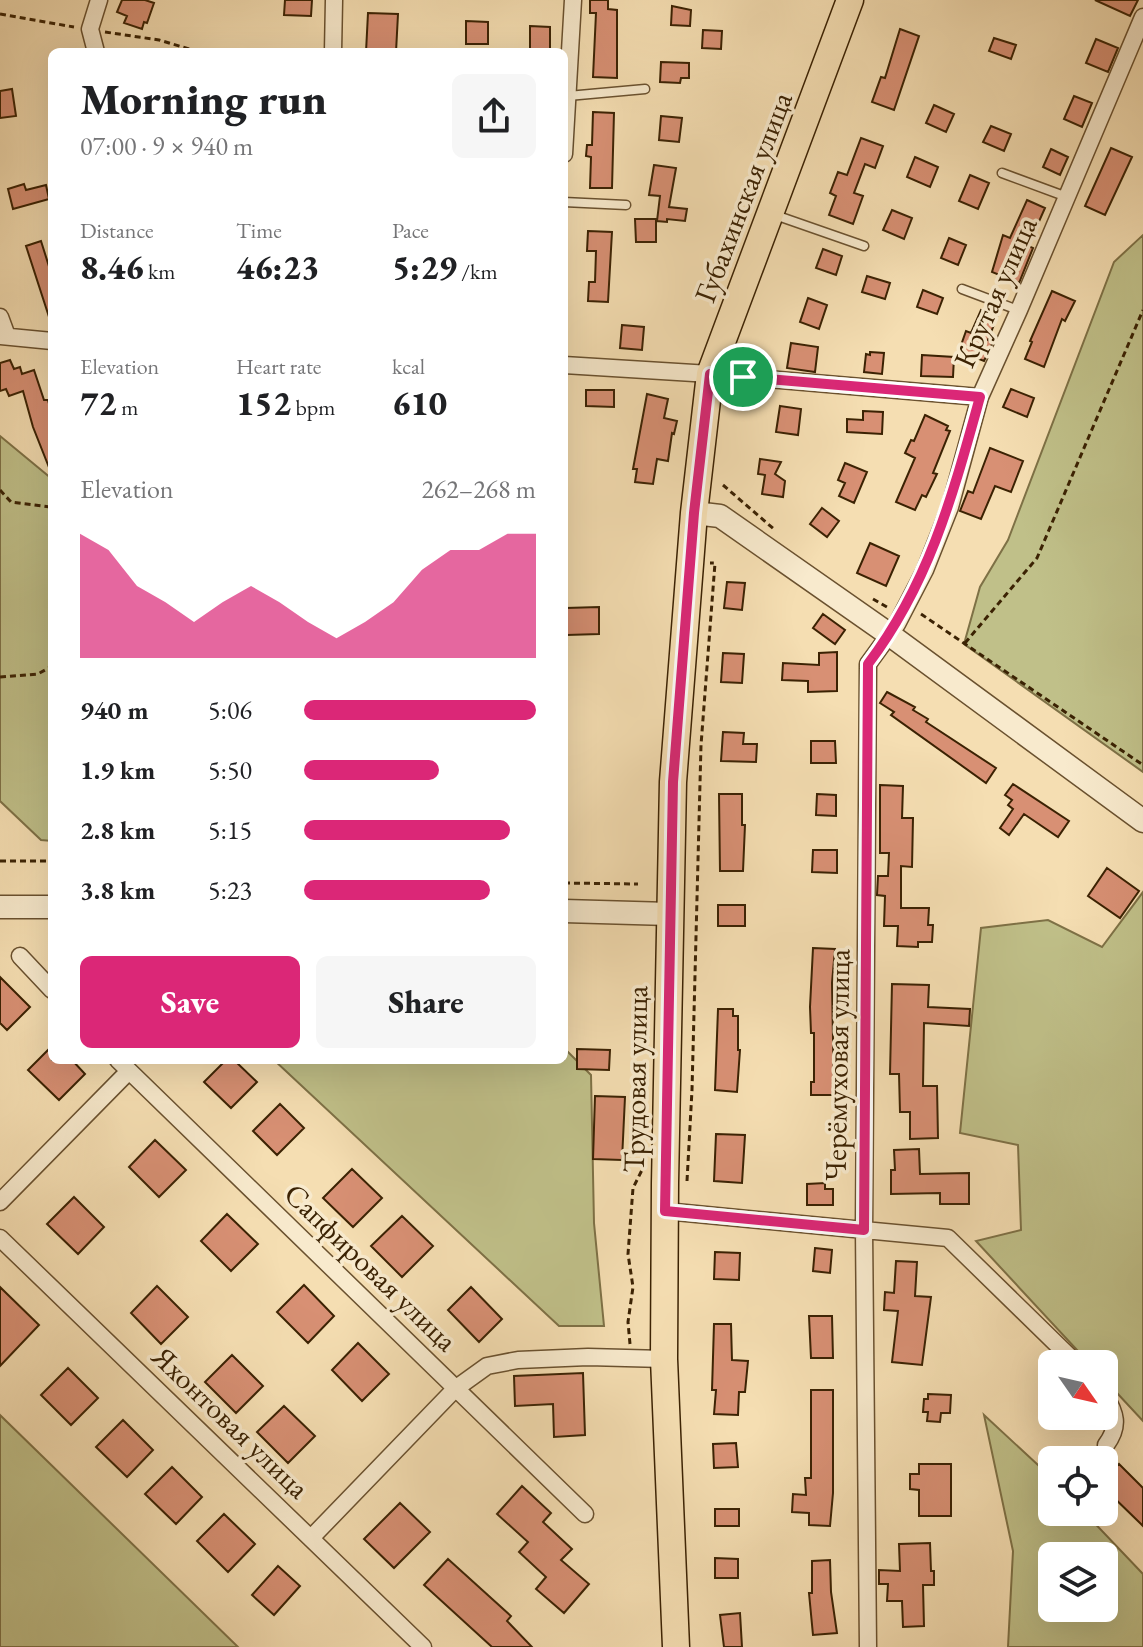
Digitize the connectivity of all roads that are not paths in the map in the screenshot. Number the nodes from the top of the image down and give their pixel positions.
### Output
1 (99, 0) edge
2 (334, 0) edge
3 (573, 0) edge
4 (850, 0) edge
5 (1143, 17) edge
6 (95, 48) edge
7 (333, 48) edge
8 (568, 84) edge
9 (645, 89) dead end
10 (1002, 173) dead end
11 (1067, 197) junction
12 (568, 202) edge
13 (626, 205) dead end
14 (771, 213) junction
15 (864, 246) dead end
16 (962, 289) dead end
17 (1019, 310) junction
18 (0, 317) edge
19 (4, 336) edge
20 (48, 345) edge
21 (568, 365) edge
22 (710, 374) junction
23 (980, 397) junction
24 (694, 513) junction
25 (894, 630) junction
26 (1143, 821) edge
27 (0, 907) edge
28 (48, 907) edge
29 (568, 911) edge
30 (669, 914) junction
31 (20, 956) dead end
32 (48, 986) edge
33 (124, 1066) edge
34 (0, 1202) edge
35 (675, 1211) junction
36 (864, 1230) junction
37 (0, 1238) edge
38 (1063, 1350) edge
39 (664, 1359) junction
40 (455, 1389) junction
41 (1114, 1430) edge
42 (1106, 1445) dead end
43 (585, 1514) dead end
44 (311, 1538) junction
45 (423, 1647) edge
46 (676, 1647) edge
47 (868, 1647) edge

1 - 6 street
2 - 7 street
3 - 8 street
4 - 14 main road, Губахинская улица
5 - 11 street, Крутая улица
8 - 9 lane
10 - 11 lane
11 - 17 street, Крутая улица
12 - 13 lane
14 - 15 lane
14 - 22 main road, Губахинская улица
16 - 17 lane
17 - 23 street, Крутая улица
18 - 19 street
19 - 20 street
21 - 22 street
22 - 23 street
22 - 24 main road, Губахинская улица
23 - 25 street, Крутая улица
24 - 25 street
24 - 30 main road, Трудовая улица
25 - 26 street
25 - 36 street, Черёмуховая улица
27 - 28 street
29 - 30 street
30 - 35 main road, Трудовая улица
31 - 32 street
33 - 34 street
33 - 40 street, Сапфировая улица
35 - 36 street
35 - 39 main road, Трудовая улица
36 - 38 street
36 - 47 street, Черёмуховая улица
37 - 44 street, Яхонтовая улица
39 - 40 street
39 - 46 main road, Трудовая улица
40 - 43 street, Сапфировая улица
40 - 44 street
41 - 42 street
44 - 45 street, Яхонтовая улица

